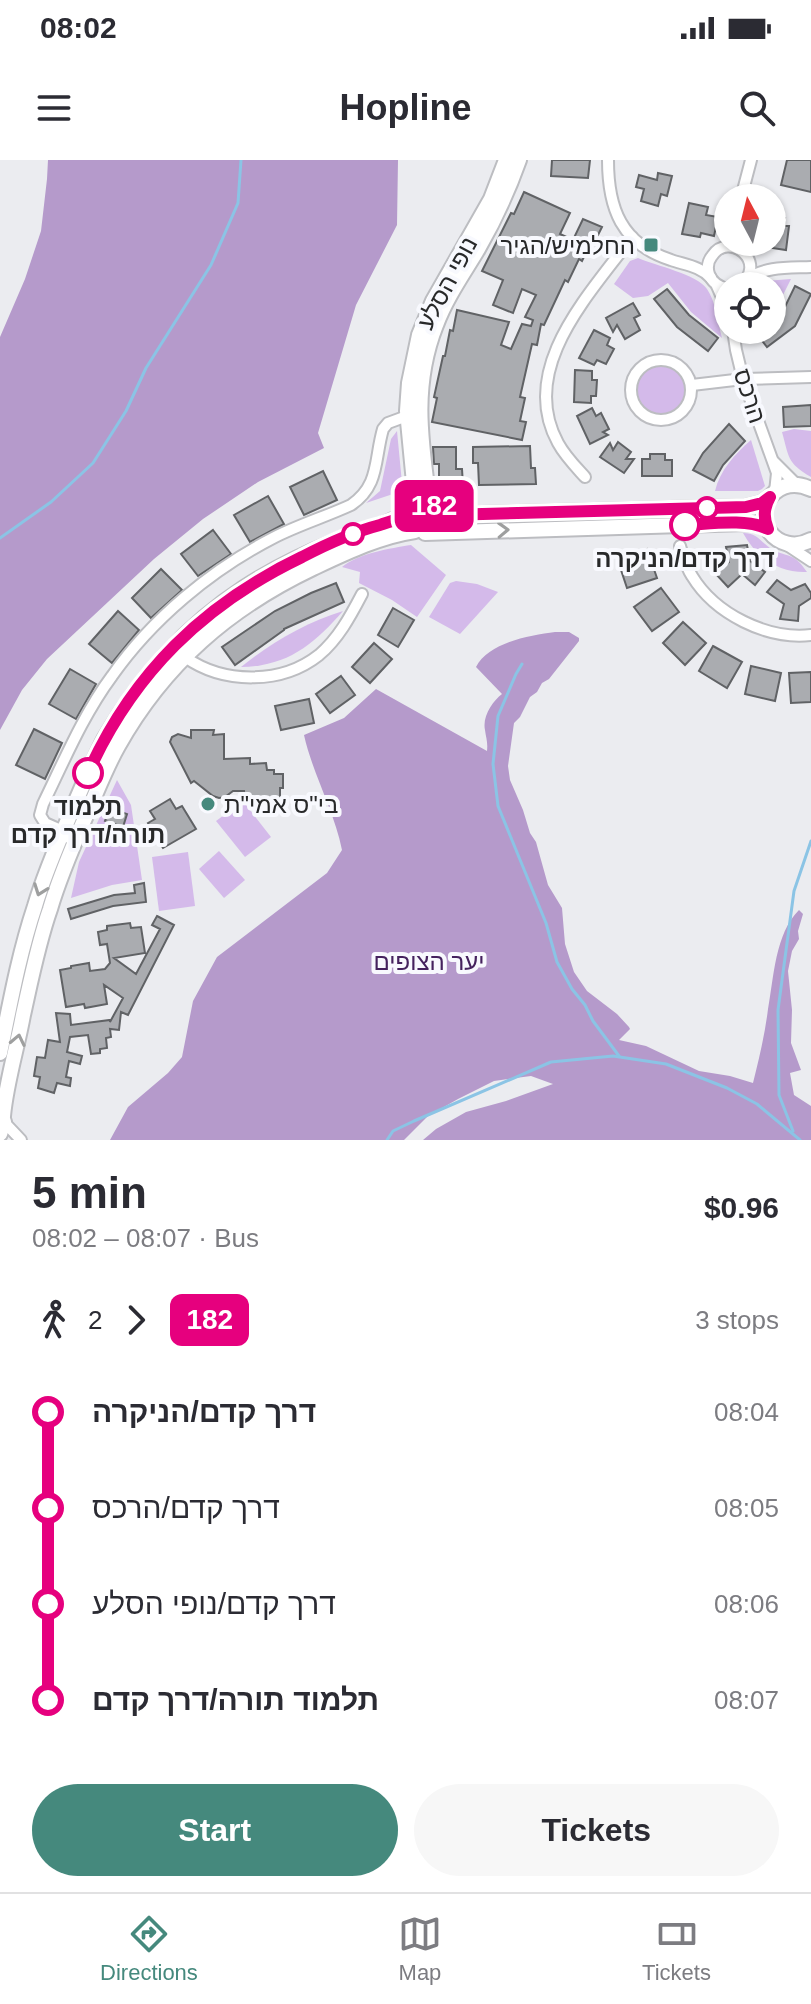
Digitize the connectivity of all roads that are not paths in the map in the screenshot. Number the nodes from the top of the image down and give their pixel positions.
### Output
1 (506, 160) edge
2 (519, 160) edge
3 (608, 160) edge
4 (751, 160) edge
5 (745, 184) edge
6 (632, 237) junction
7 (714, 253) edge
8 (714, 256) edge
9 (751, 256) edge
10 (675, 261) junction
11 (811, 267) edge
12 (784, 268) junction
13 (758, 272) edge
14 (713, 281) joint
15 (735, 344) edge
16 (811, 377) edge
17 (743, 379) junction
18 (692, 385) junction
19 (407, 416) junction
20 (773, 461) junction
21 (585, 477) dead end
22 (796, 484) junction
23 (811, 489) edge
24 (772, 494) junction
25 (434, 506) junction
26 (409, 508) junction
27 (768, 529) junction
28 (420, 532) junction
29 (811, 540) edge
30 (782, 542) junction
31 (680, 546) dead end
32 (811, 561) edge
33 (362, 594) dead end
34 (811, 635) edge
35 (185, 657) junction
36 (63, 831) junction
37 (74, 843) junction
38 (0, 1053) edge
39 (2, 1125) edge
40 (7, 1140) edge
41 (21, 1140) edge

1 - 19 main road, נופי הסלע
2 - 25 main road, נופי הסלע
3 - 6 street
4 - 5 street
6 - 10 street
6 - 21 street
7 - 10 street
8 - 14 street
9 - 12 street
10 - 14 street
11 - 12 street
12 - 13 street
15 - 17 street, הרכס
16 - 17 street
17 - 18 street
17 - 20 street, הרכס
18 - 18 street
19 - 26 main road, נופי הסלע
19 - 36 street
20 - 22 street, הרכס
20 - 24 street, הרכס
22 - 23 main road
22 - 24 main road
24 - 25 main road
24 - 27 main road
25 - 26 main road
25 - 28 main road
26 - 28 main road
26 - 36 main road
28 -> 27 main road
27 - 30 main road
28 - 35 main road
29 - 30 main road
30 - 32 street
31 - 34 street
33 - 35 street
35 - 37 main road
36 - 37 street
36 -> 38 main road
39 -> 37 main road
39 - 40 street
39 - 41 street

